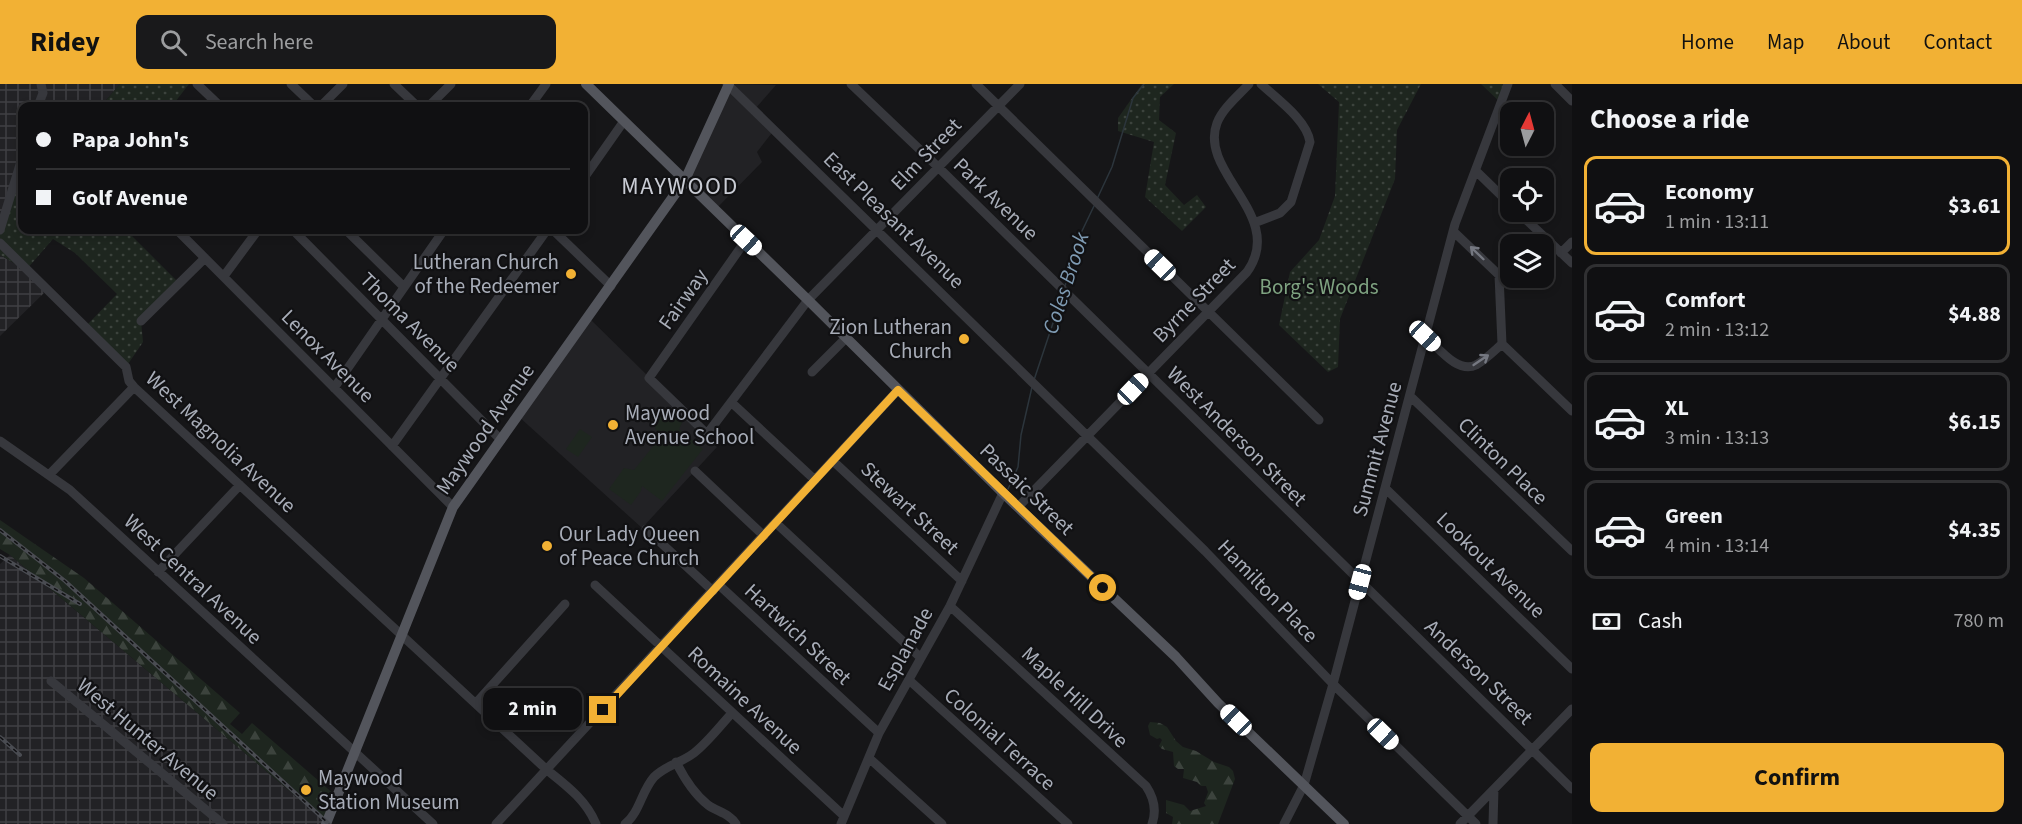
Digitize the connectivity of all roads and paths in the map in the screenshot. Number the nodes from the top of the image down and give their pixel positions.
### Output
1 (41, 84) edge
2 (197, 84) edge
3 (291, 84) edge
4 (343, 84) edge
5 (394, 84) edge
6 (451, 84) edge
7 (546, 84) edge
8 (586, 84) edge
9 (729, 84) edge
10 (851, 84) edge
11 (976, 84) edge
12 (1020, 84) edge
13 (1249, 84) edge
14 (1261, 84) edge
15 (1508, 84) edge
16 (1555, 84) edge
17 (1572, 101) edge
18 (40, 102) edge
19 (216, 102) edge
20 (310, 102) edge
21 (325, 102) edge
22 (413, 102) edge
23 (433, 102) edge
24 (533, 102) edge
25 (998, 106) junction
26 (624, 121) junction
27 (938, 167) junction
28 (18, 171) edge
29 (1476, 171) junction
30 (588, 172) edge
31 (685, 180) junction
32 (1500, 194) edge
33 (1528, 222) edge
34 (1254, 223) junction
35 (878, 229) junction
36 (0, 230) edge
37 (1453, 231) junction
38 (181, 234) edge
39 (255, 234) edge
40 (297, 234) edge
41 (350, 234) edge
42 (440, 234) edge
43 (544, 234) edge
44 (557, 234) edge
45 (746, 240) junction
46 (1572, 242) edge
47 (0, 243) edge
48 (1561, 253) junction
49 (205, 258) junction
50 (1572, 263) edge
51 (224, 276) junction
52 (611, 286) junction
53 (404, 287) junction
54 (1064, 291) joint
55 (808, 300) junction
56 (1208, 313) junction
57 (382, 319) junction
58 (141, 321) dead end
59 (1425, 336) junction
60 (846, 338) junction
61 (1502, 344) junction
62 (812, 372) dead end
63 (1148, 374) junction
64 (440, 378) junction
65 (1034, 383) joint
66 (134, 387) junction
67 (334, 388) junction
68 (898, 390) junction
69 (1410, 396) junction
70 (731, 402) junction
71 (1572, 411) edge
72 (1318, 420) dead end
73 (707, 435) joint
74 (1087, 436) junction
75 (501, 440) junction
76 (0, 441) edge
77 (392, 446) junction
78 (833, 461) junction
79 (695, 471) dead end
80 (49, 475) junction
81 (815, 480) junction
82 (240, 485) junction
83 (1385, 488) junction
84 (1003, 493) junction
85 (453, 507) junction
86 (1018, 507) junction
87 (776, 523) junction
88 (646, 529) dead end
89 (764, 536) junction
90 (1572, 551) edge
91 (158, 572) junction
92 (962, 582) junction
93 (1360, 582) junction
94 (595, 585) dead end
95 (716, 588) junction
96 (565, 604) dead end
97 (950, 606) junction
98 (403, 635) junction
99 (661, 647) junction
100 (921, 658) junction
101 (1572, 669) edge
102 (909, 680) junction
103 (51, 681) dead end
104 (1333, 684) junction
105 (476, 703) junction
106 (1572, 709) edge
107 (732, 712) junction
108 (879, 733) junction
109 (1532, 750) junction
110 (356, 753) junction
111 (869, 758) junction
112 (676, 762) junction
113 (547, 770) junction
114 (1304, 785) junction
115 (1494, 789) junction
116 (1572, 789) edge
117 (1468, 816) junction
118 (842, 820) edge
119 (223, 824) edge
120 (326, 824) edge
121 (433, 824) edge
122 (496, 824) edge
123 (596, 824) edge
124 (625, 824) edge
125 (736, 824) edge
126 (942, 824) edge
127 (1068, 824) edge
128 (1152, 824) edge
129 (1284, 824) edge
130 (1344, 824) edge
131 (1460, 824) edge
132 (1476, 824) edge
133 (1493, 824) edge

1 - 18 street
2 - 19 street
3 - 20 street
4 - 21 street
5 - 22 street
6 - 23 street
7 - 24 street
8 - 26 main road, Passaic Street
9 - 31 main road, Maywood Avenue
9 - 35 street, East Pleasant Avenue
10 - 27 street, Park Avenue
11 - 25 street
12 - 25 street, Elm Street
13 - 34 street, Byrne Street
14 - 34 street
15 - 29 street, Summit Avenue
16 - 17 street
25 - 27 street, Elm Street
25 - 56 street
26 - 30 street
26 - 31 main road, Passaic Street
27 - 35 street, Elm Street
27 - 54 street, Park Avenue
28 - 36 street
29 - 32 street
29 - 37 street, Summit Avenue
31 - 45 main road, Passaic Street
31 - 52 main road, Maywood Avenue
33 - 48 street
34 - 56 street, Byrne Street
35 - 55 street, Elm Street
35 - 65 street, East Pleasant Avenue
37 - 59 street, Summit Avenue
61 -> 37 street
38 - 49 street, Lenox Avenue
39 - 51 street
40 - 57 street, Thoma Avenue
41 - 53 street
42 - 53 street
43 - 64 street
44 - 52 street
45 - 55 main road, Passaic Street
45 - 73 street, Fairway
46 - 48 street
47 - 66 street, West Magnolia Avenue
48 - 50 street
49 - 51 street, Lenox Avenue
49 - 58 street
51 - 67 street, Lenox Avenue
52 - 75 main road, Maywood Avenue
53 - 57 street
54 - 63 street, West Anderson Street
55 - 60 main road, Passaic Street
55 - 70 street, Elm Street
56 - 63 street, Byrne Street
56 - 72 street
57 - 64 street, Thoma Avenue
57 - 67 street
59 -> 61 street
59 - 69 street, Summit Avenue
60 - 62 street
60 - 68 main road, Passaic Street
61 - 71 street
63 - 74 street, Byrne Street
63 - 93 street, West Anderson Street
64 - 75 street, Thoma Avenue
64 - 77 street
65 - 74 street, Hamilton Place
66 - 80 street
66 - 82 street, West Magnolia Avenue
67 - 77 street, Lenox Avenue
68 - 78 street
68 - 84 main road, Passaic Street
69 - 83 street, Summit Avenue
69 - 90 street, Clinton Place
70 - 73 street, Elm Street
70 - 81 street
74 - 86 street, Byrne Street
74 - 104 street, Hamilton Place
75 - 85 main road, Maywood Avenue
76 - 80 street, West Central Avenue
77 - 85 street, Lenox Avenue
78 - 81 street
78 - 92 street, Stewart Street
79 - 89 street
80 - 91 street, West Central Avenue
81 - 87 street
82 - 91 street
82 - 98 street, West Magnolia Avenue
83 - 93 street, Summit Avenue
83 - 101 street, Lookout Avenue
84 - 86 main road, Passaic Street
84 - 92 street, Esplanade
85 - 98 main road, Maywood Avenue
86 - 114 main road, Passaic Street
87 - 89 street
87 - 100 street
88 - 95 street, Hartwich Street
89 - 95 street
91 - 110 street, West Central Avenue
92 - 97 street, Esplanade
93 - 104 street, Summit Avenue
93 - 109 street, Anderson Street
94 - 99 street, Romaine Avenue
95 - 99 street
95 - 108 street, Hartwich Street
96 - 105 street
97 - 100 street, Esplanade
97 - 128 street, Maple Hill Drive
98 - 105 street, West Magnolia Avenue
98 - 110 main road, Maywood Avenue
99 - 107 street, Romaine Avenue
99 - 113 street
100 - 102 street, Esplanade
102 - 108 street, Esplanade
102 - 127 street, Colonial Terrace
103 - 119 street, West Hunter Avenue
104 - 114 street, Summit Avenue
104 - 117 street, Hamilton Place
105 - 113 street, West Magnolia Avenue
106 - 109 street
107 - 112 street
107 - 118 street, Romaine Avenue
108 - 111 street, Esplanade
109 - 115 street
109 - 116 street, Anderson Street
110 - 120 main road, Maywood Avenue
110 - 121 street, West Central Avenue
111 - 118 street, Esplanade
111 - 126 street
112 - 124 street
112 - 125 street
113 - 122 street
113 - 123 street, West Magnolia Avenue
114 - 129 street, Summit Avenue
114 - 130 main road, Passaic Street
115 - 117 street
115 - 133 street
117 - 131 street
117 - 132 street, Hamilton Place

